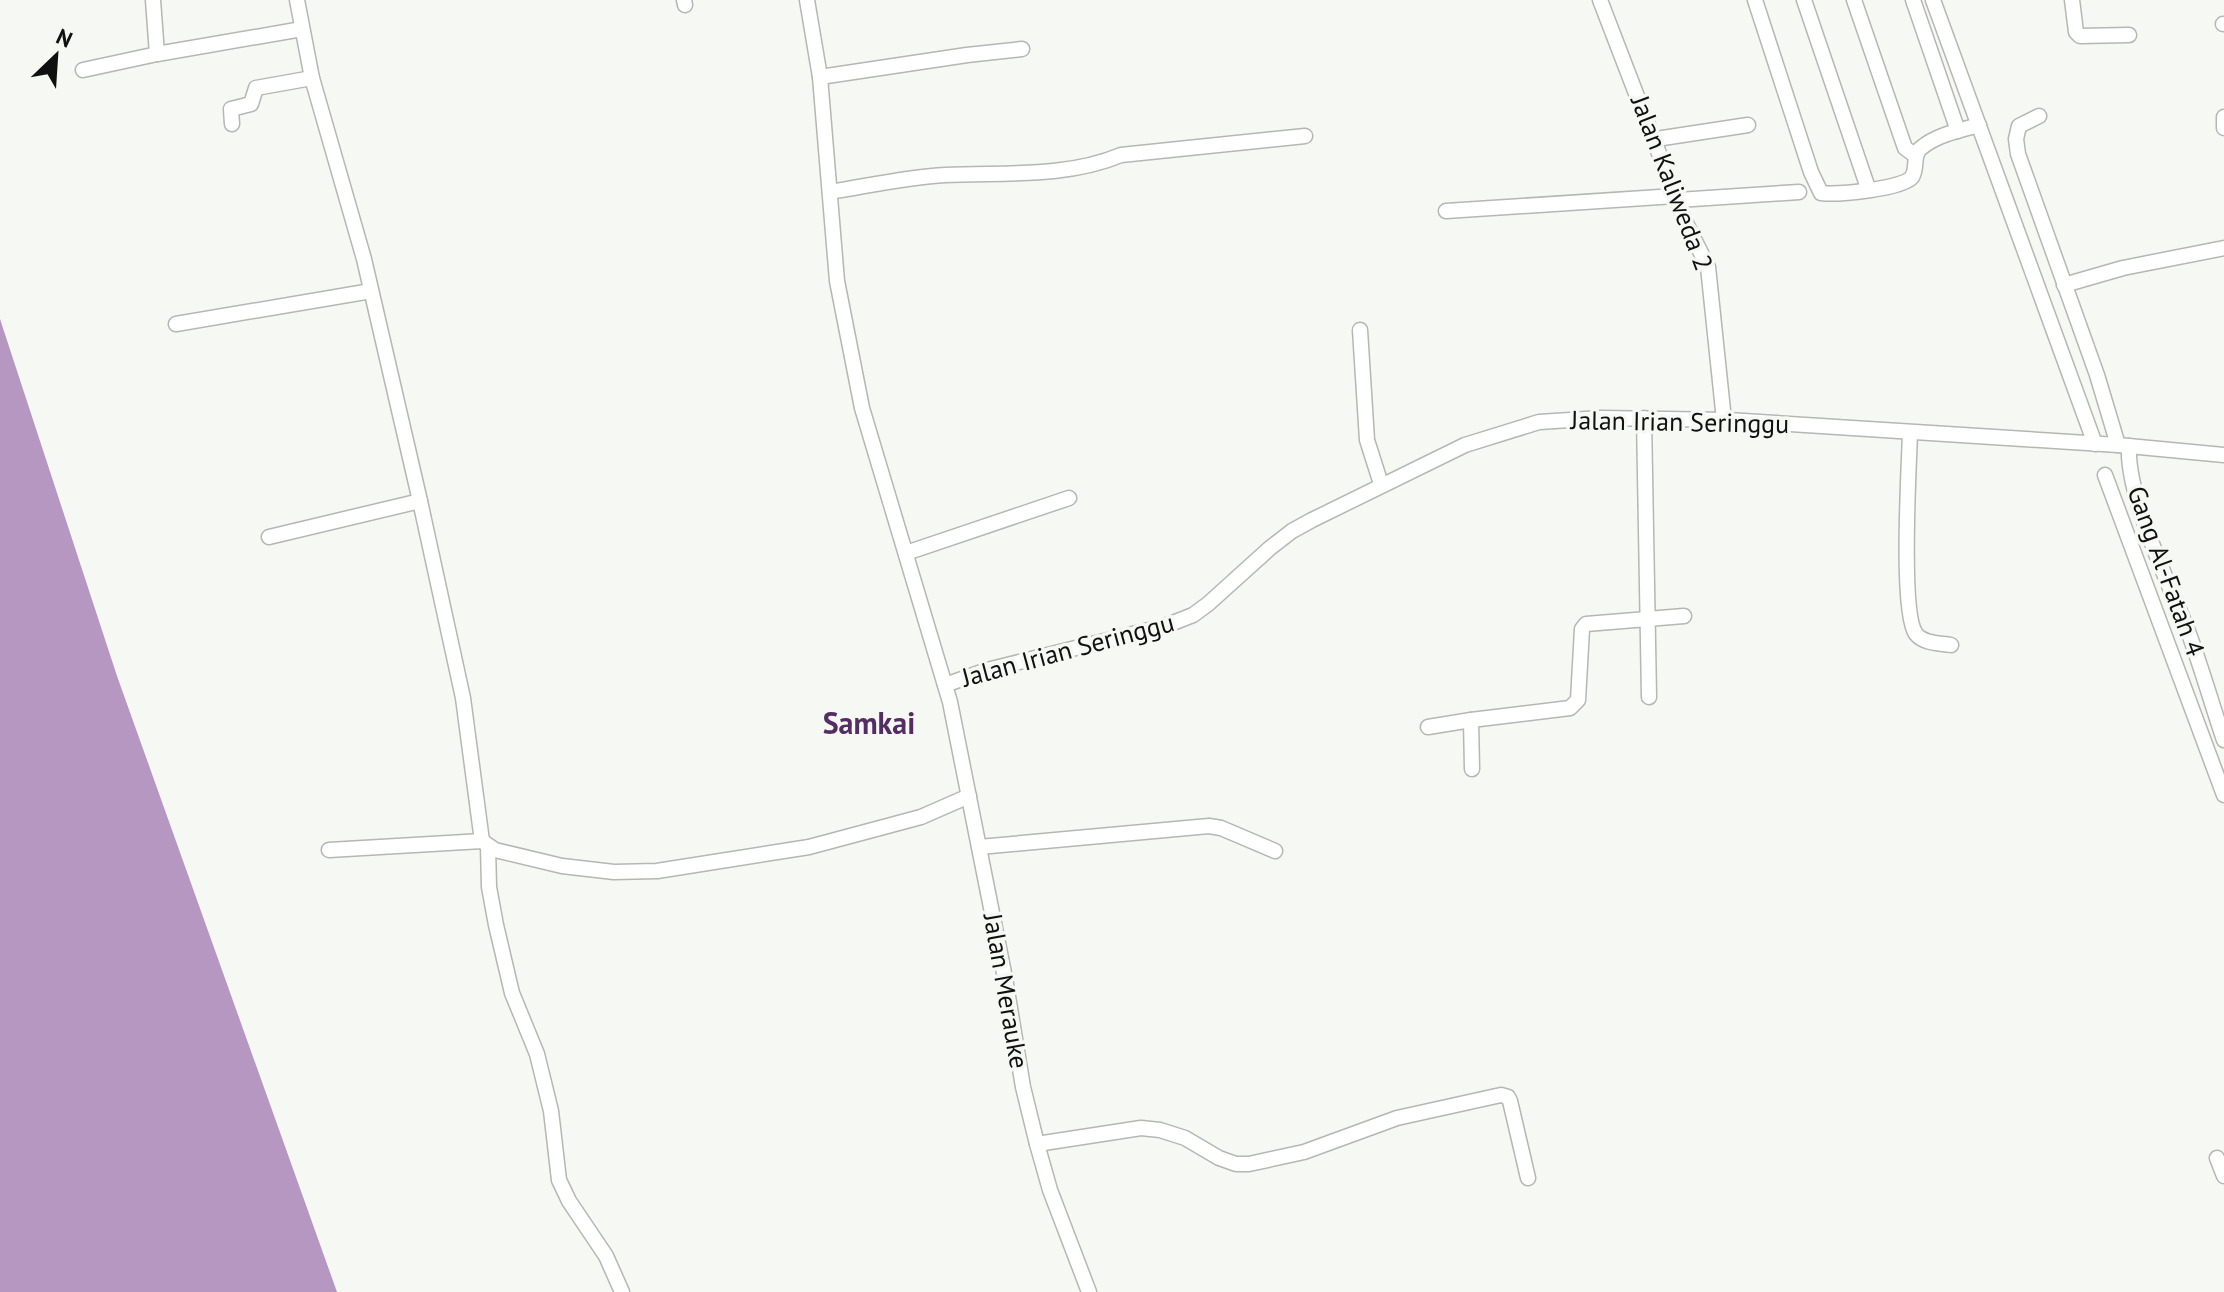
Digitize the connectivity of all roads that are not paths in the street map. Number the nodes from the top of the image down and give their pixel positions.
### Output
1 (153, 0) edge
2 (297, 0) edge
3 (807, 0) edge
4 (1600, 0) edge
5 (1755, 0) edge
6 (1804, 0) edge
7 (1854, 0) edge
8 (1913, 0) edge
9 (1933, 0) edge
10 (2072, 0) edge
11 (302, 29) junction
12 (1946, 33) junction
13 (2129, 35) dead end
14 (1927, 40) junction
15 (1022, 49) dead end
16 (157, 54) junction
17 (83, 70) dead end
18 (820, 77) junction
19 (312, 78) junction
20 (2039, 116) dead end
21 (2224, 117) edge
22 (232, 124) dead end
23 (1748, 125) dead end
24 (1979, 125) junction
25 (2224, 128) edge
26 (1958, 131) junction
27 (1305, 136) dead end
28 (1656, 139) junction
29 (1916, 156) junction
30 (1868, 188) junction
31 (830, 192) junction
32 (1799, 192) dead end
33 (1677, 198) junction
34 (1446, 211) dead end
35 (2224, 248) edge
36 (2064, 285) junction
37 (371, 291) junction
38 (176, 324) dead end
39 (1360, 330) dead end
40 (1644, 418) junction
41 (1724, 420) junction
42 (1910, 433) junction
43 (2113, 445) junction
44 (2224, 455) edge
45 (2105, 475) dead end
46 (1381, 484) junction
47 (1069, 498) dead end
48 (420, 501) junction
49 (269, 537) dead end
50 (906, 553) junction
51 (1684, 616) dead end
52 (1649, 619) junction
53 (1951, 645) dead end
54 (945, 685) junction
55 (1649, 697) dead end
56 (1471, 720) junction
57 (1428, 727) dead end
58 (2224, 740) edge
59 (1472, 769) dead end
60 (2224, 795) edge
61 (969, 796) junction
62 (485, 843) junction
63 (979, 847) junction
64 (329, 850) dead end
65 (1275, 851) dead end
66 (1037, 1144) junction
67 (2217, 1158) dead end
68 (2224, 1176) edge
69 (1528, 1178) dead end
70 (622, 1292) edge
71 (1089, 1292) edge

1 - 16 street
2 - 11 street
3 - 18 street, Jalan Merauke
4 - 28 street, Jalan Kaliweda 2
5 - 30 street
6 - 30 street
7 - 29 street
8 - 14 street
9 - 12 street
10 - 13 street
11 - 16 street
11 - 19 street
12 - 14 street
12 - 24 street
14 - 26 street
15 - 18 street
16 - 17 street
18 - 31 street, Jalan Merauke
19 - 22 street
19 - 37 street
20 - 36 street
21 - 25 street
23 - 28 street
24 - 26 street
24 - 43 street
26 - 29 street
27 - 31 street
28 - 33 street, Jalan Kaliweda 2
29 - 30 street
31 - 50 street, Jalan Merauke
32 - 33 street
33 - 34 street
33 - 41 street, Jalan Kaliweda 2
35 - 36 street
36 - 43 street
37 - 38 street
37 - 48 street
39 - 46 street
40 - 41 street, Jalan Irian Seringgu
40 - 46 street, Jalan Irian Seringgu
40 - 52 street
41 - 42 street, Jalan Irian Seringgu
42 - 43 street, Jalan Irian Seringgu
42 - 53 street
43 - 44 street, Jalan Irian Seringgu
43 - 58 street, Gang Al-Fatah 4
45 - 60 street
46 - 54 street, Jalan Irian Seringgu
47 - 50 street
48 - 49 street
48 - 62 street
50 - 54 street, Jalan Merauke
51 - 52 street
52 - 55 street
52 - 56 street
54 - 61 street, Jalan Merauke
56 - 57 street
56 - 59 street
61 - 62 street
61 - 63 street, Jalan Merauke
62 - 64 street
62 - 70 street
63 - 65 street
63 - 66 street, Jalan Merauke
66 - 69 street
66 - 71 street, Jalan Merauke
67 - 68 street

